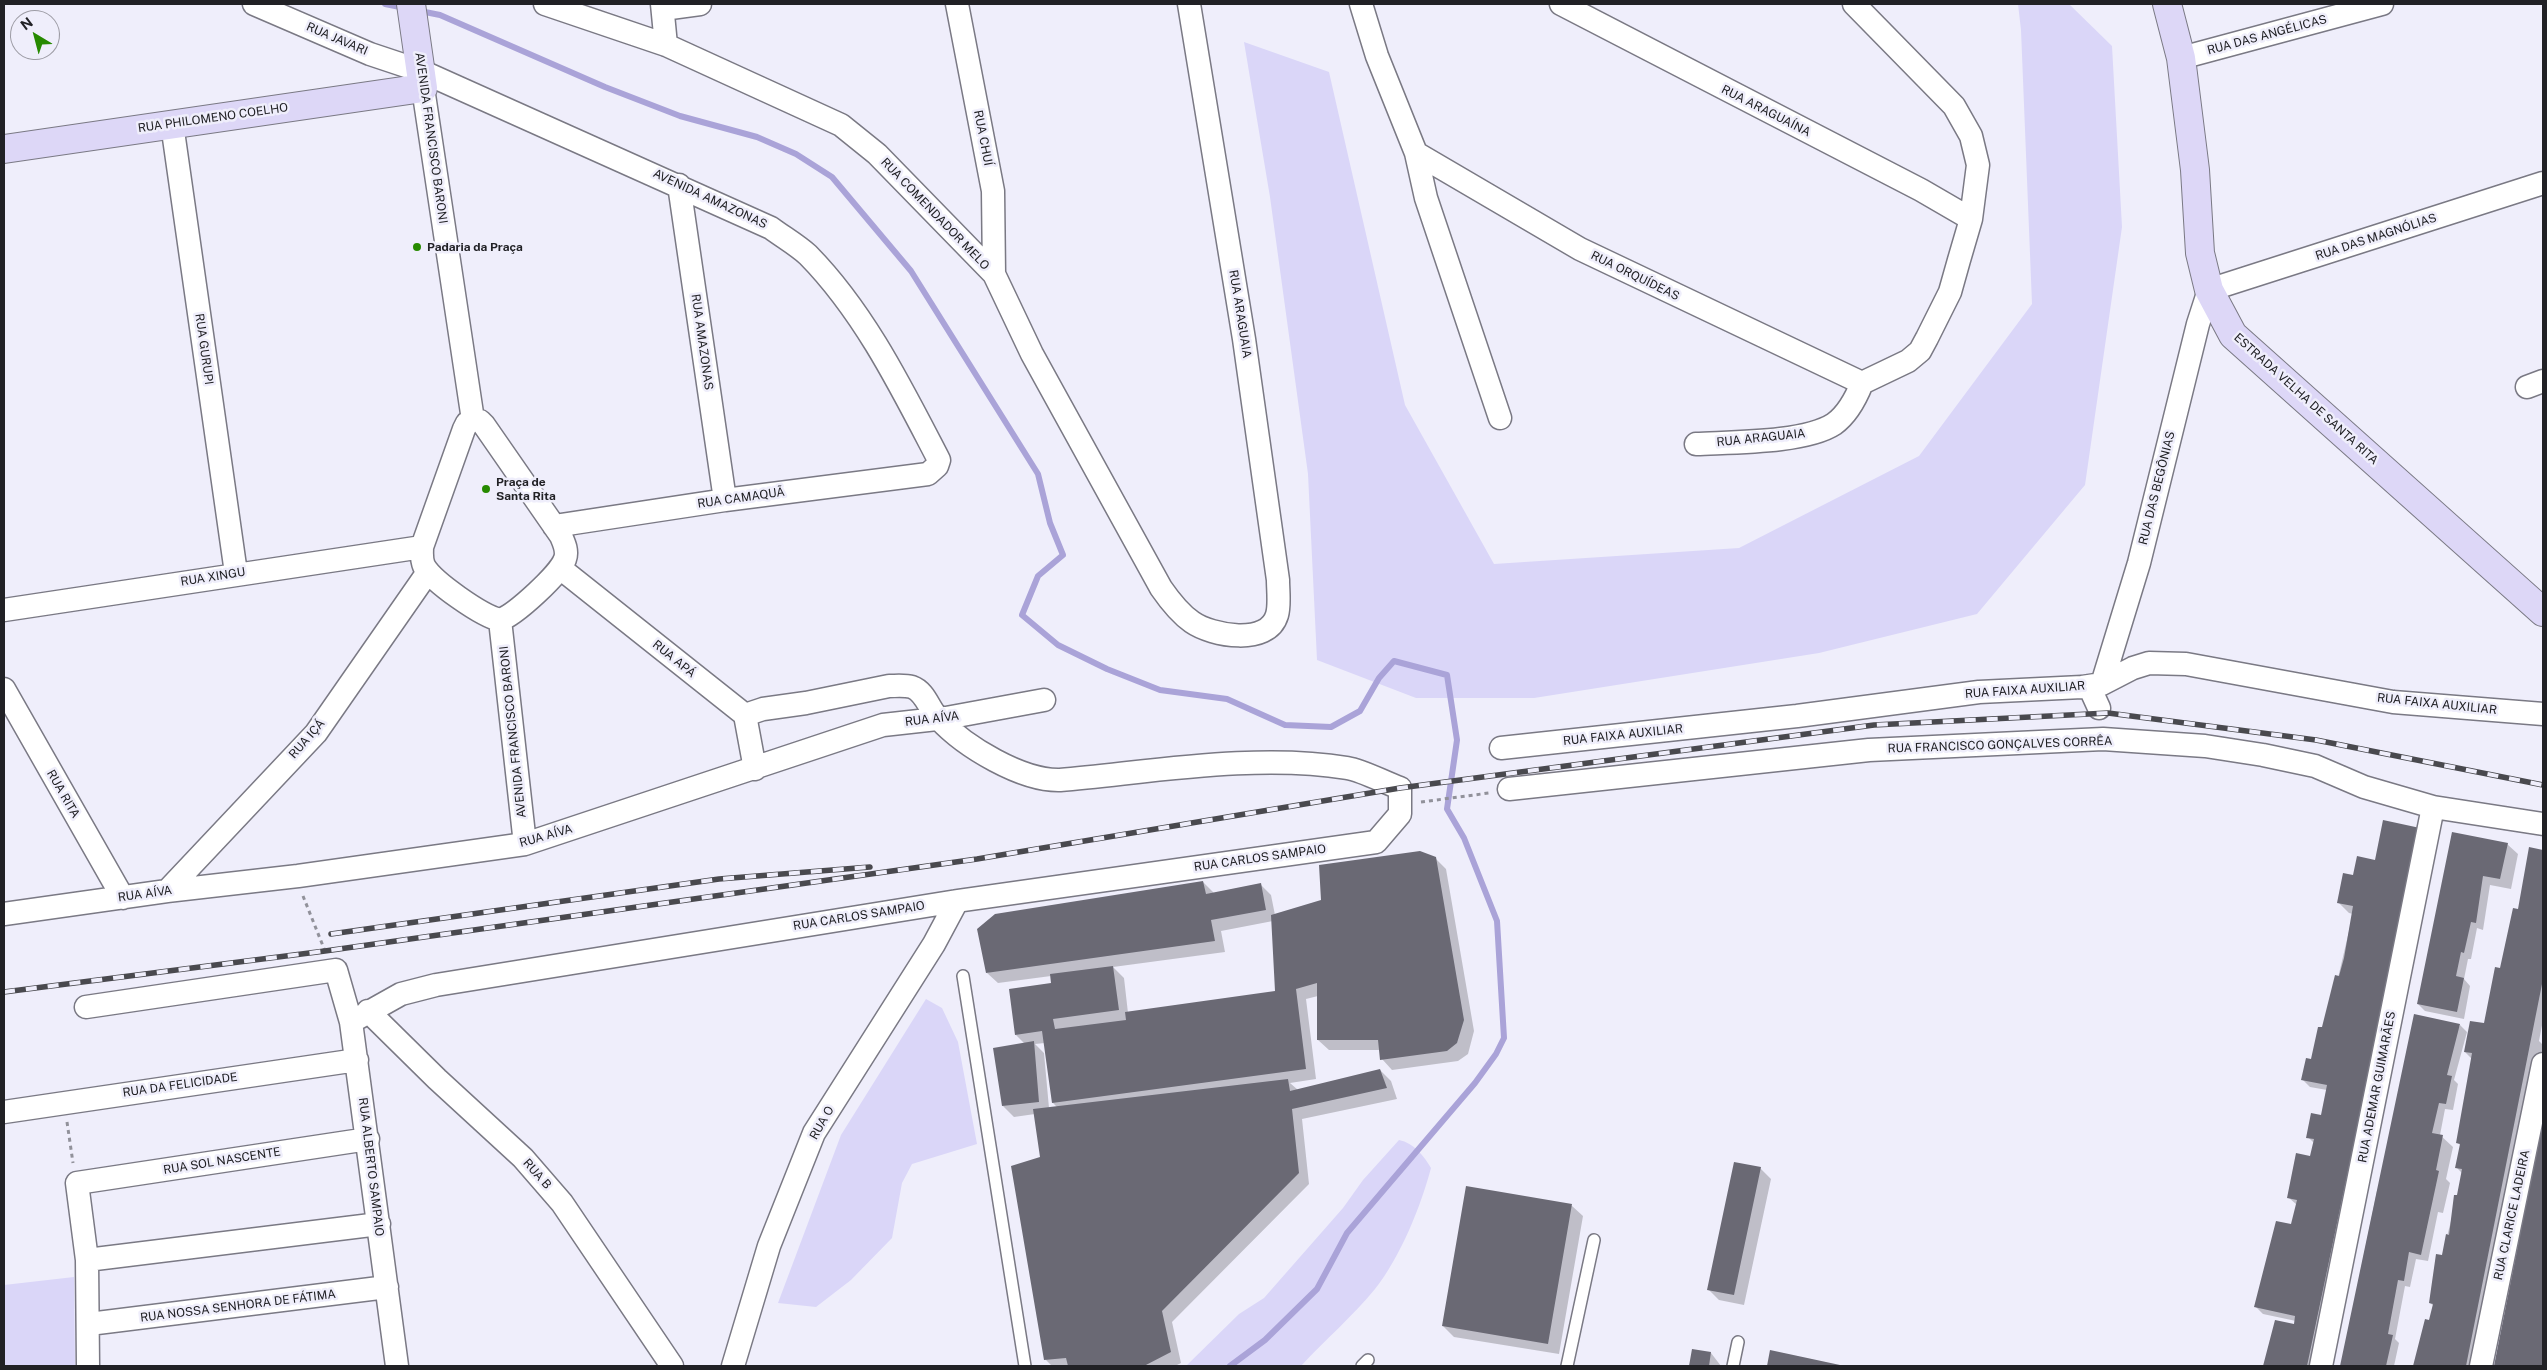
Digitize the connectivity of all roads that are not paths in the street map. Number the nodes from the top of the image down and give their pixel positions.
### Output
1 (254, 4) edge
2 (411, 4) edge
3 (545, 4) edge
4 (700, 4) edge
5 (957, 4) edge
6 (1189, 4) edge
7 (1361, 4) edge
8 (1561, 4) edge
9 (1854, 4) edge
10 (2167, 4) edge
11 (2382, 4) edge
12 (662, 6) edge
13 (666, 45) junction
14 (2180, 58) junction
15 (421, 70) junction
16 (172, 124) junction
17 (4, 149) edge
18 (1416, 153) junction
19 (2543, 183) edge
20 (679, 185) junction
21 (1971, 219) junction
22 (994, 274) junction
23 (2208, 290) junction
24 (1862, 383) junction
25 (1500, 418) dead end
26 (473, 420) junction
27 (1696, 444) dead end
28 (928, 474) joint
29 (725, 500) junction
30 (554, 526) junction
31 (422, 547) junction
32 (560, 568) junction
33 (428, 572) junction
34 (236, 573) junction
35 (4, 610) edge
36 (2543, 612) edge
37 (500, 620) junction
38 (1271, 625) joint
39 (2096, 685) junction
40 (4, 690) edge
41 (1044, 700) dead end
42 (2099, 708) dead end
43 (2543, 714) edge
44 (744, 715) junction
45 (938, 719) junction
46 (1501, 748) dead end
47 (755, 769) junction
48 (1509, 789) dead end
49 (2433, 807) junction
50 (2543, 824) edge
51 (525, 844) junction
52 (167, 891) junction
53 (123, 898) junction
54 (957, 901) junction
55 (4, 914) edge
56 (963, 976) dead end
57 (86, 1007) dead end
58 (360, 1017) junction
59 (357, 1060) junction
60 (2543, 1064) edge
61 (4, 1112) edge
62 (368, 1139) junction
63 (378, 1224) junction
64 (1594, 1240) dead end
65 (87, 1260) junction
66 (387, 1288) junction
67 (89, 1324) junction
68 (1738, 1342) dead end
69 (88, 1366) edge
70 (397, 1366) edge
71 (672, 1366) edge
72 (734, 1366) edge
73 (1025, 1366) edge
74 (1568, 1366) edge
75 (1732, 1366) edge
76 (2321, 1366) edge
77 (2481, 1366) edge

1 - 15 street, RUA JAVARI
2 - 15 main road, AVENIDA FRANCISCO BARONI
3 - 13 street, RUA COMENDADOR MELO
4 - 12 street
5 - 22 street, RUA CHUÍ
6 - 38 street, RUA ARAGUAIA
7 - 18 street
8 - 21 street, RUA ARAGUAÍNA
9 - 21 street
10 - 14 main road, ESTRADA VELHA DE SANTA RITA
11 - 14 street, RUA DAS ANGÉLICAS
12 - 13 street
13 - 22 street, RUA COMENDADOR MELO
14 - 23 main road, ESTRADA VELHA DE SANTA RITA
15 - 16 main road, RUA PHILOMENO COELHO
15 - 20 street, AVENIDA AMAZONAS
15 - 26 street, AVENIDA FRANCISCO BARONI
16 - 17 main road, RUA PHILOMENO COELHO
16 - 34 street, RUA GURUPI
18 - 24 street, RUA ORQUÍDEAS
18 - 25 street
19 - 23 street, RUA DAS MAGNÓLIAS
20 - 28 street, AVENIDA AMAZONAS
20 - 29 street, RUA AMAZONAS
21 - 24 street
22 - 38 street, RUA COMENDADOR MELO
23 - 36 main road, ESTRADA VELHA DE SANTA RITA
23 - 39 street, RUA DAS BEGÔNIAS
24 - 27 street, RUA ARAGUAIA
26 - 30 street
26 - 31 street
28 - 29 street, RUA CAMAQUÃ
29 - 30 street, RUA CAMAQUÃ
30 - 32 street
31 - 33 street
31 - 34 street, RUA XINGU
32 - 37 street
32 - 44 street, RUA APÁ
33 - 37 street
33 - 52 street, RUA IÇÁ
34 - 35 street, RUA XINGU
37 - 51 street, AVENIDA FRANCISCO BARONI
39 - 42 street
39 - 43 street, RUA FAIXA AUXILIAR
39 - 46 street, RUA FAIXA AUXILIAR
40 - 53 street, RUA RITA
41 - 45 street, RUA AÍVA
44 - 45 street
44 - 47 street
45 - 47 street, RUA AÍVA
45 - 54 street, RUA CARLOS SAMPAIO
47 - 51 street, RUA AÍVA
48 - 49 street, RUA FRANCISCO GONÇALVES CORRÊA
49 - 50 street, RUA FRANCISCO GONÇALVES CORRÊA
49 - 76 street, RUA ADEMAR GUIMARÃES
51 - 52 street, RUA AÍVA
52 - 53 street, RUA AÍVA
53 - 55 street, RUA AÍVA
54 - 58 street, RUA CARLOS SAMPAIO
54 - 72 street, RUA O
56 - 73 lane
57 - 58 street, RUA ALBERTO SAMPAIO
58 - 59 street, RUA ALBERTO SAMPAIO
58 - 71 street, RUA B
59 - 61 street, RUA DA FELICIDADE
59 - 62 street, RUA ALBERTO SAMPAIO
60 - 77 street, RUA CLARICE LADEIRA
62 - 63 street, RUA ALBERTO SAMPAIO
62 - 65 street, RUA SOL NASCENTE
63 - 65 street
63 - 66 street, RUA ALBERTO SAMPAIO
64 - 74 lane
65 - 67 street
66 - 67 street, RUA NOSSA SENHORA DE FÁTIMA
66 - 70 street, RUA ALBERTO SAMPAIO
67 - 69 street
68 - 75 lane

